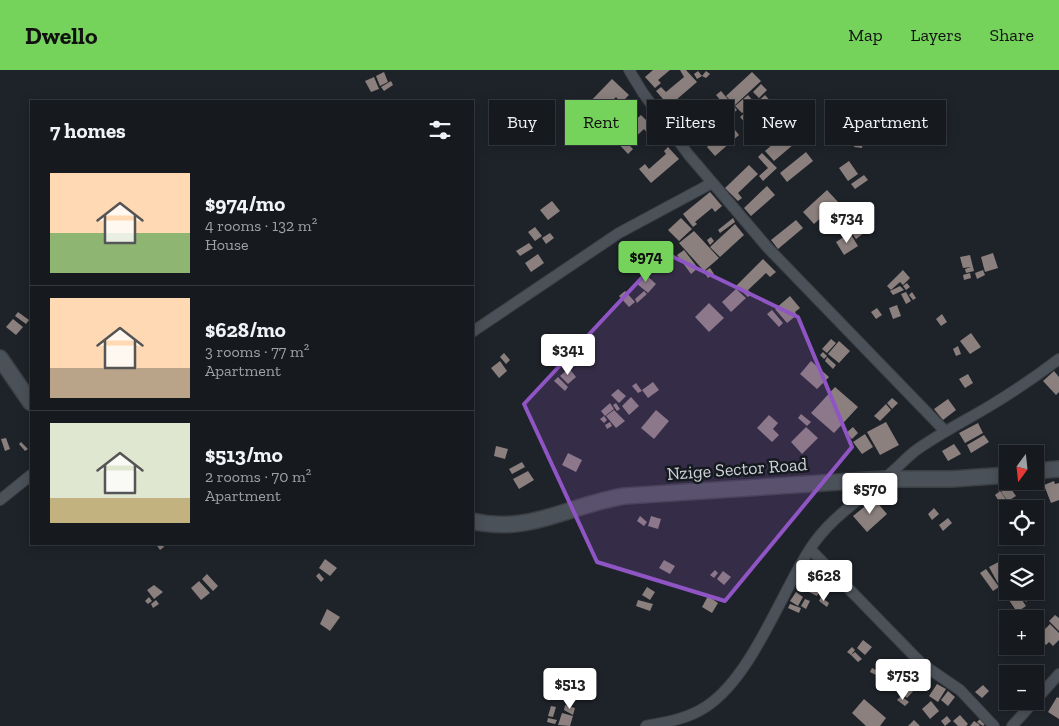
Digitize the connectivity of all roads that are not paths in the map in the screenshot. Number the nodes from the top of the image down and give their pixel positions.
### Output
1 (629, 70) edge
2 (712, 183) junction
3 (474, 331) edge
4 (0, 358) edge
5 (1059, 359) edge
6 (30, 402) edge
7 (945, 431) junction
8 (1059, 469) edge
9 (1044, 470) edge
10 (999, 475) edge
11 (30, 476) edge
12 (885, 479) junction
13 (0, 500) edge
14 (474, 521) edge
15 (810, 549) junction
16 (1059, 674) edge
17 (646, 726) edge
18 (994, 726) edge
19 (1012, 726) edge

1 - 2 street
2 - 3 street
2 - 7 street
4 - 6 main road
5 - 7 street
7 - 12 street
8 - 9 main road
10 - 12 main road, Nzige Sector Road
11 - 13 street
12 - 14 main road, Nzige Sector Road
12 - 15 street
15 - 17 street
15 - 18 street
16 - 19 street

